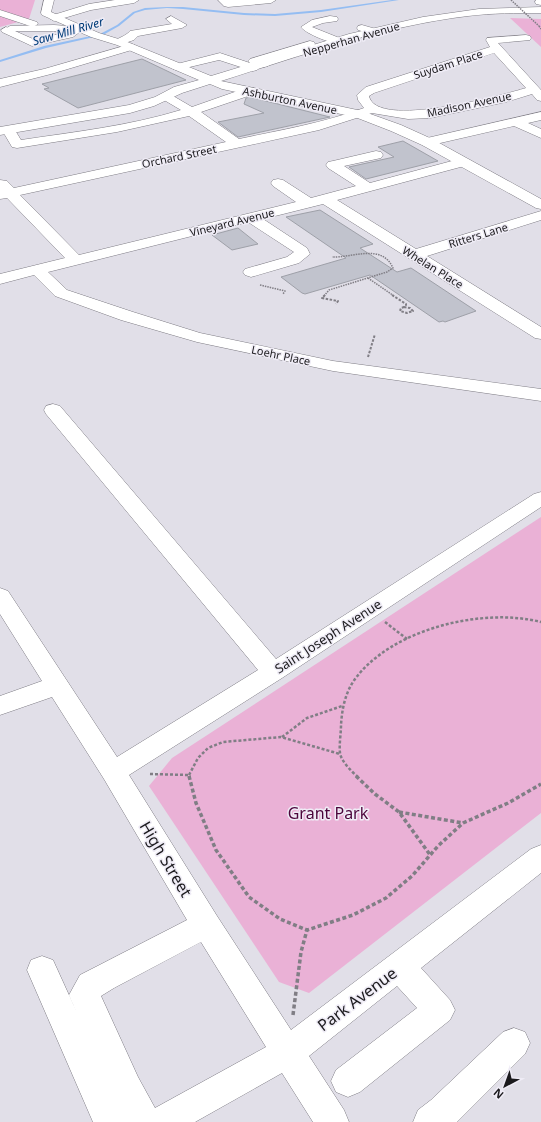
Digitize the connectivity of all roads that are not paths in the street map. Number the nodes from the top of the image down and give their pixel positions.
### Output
1 (50, 0) edge
2 (131, 0) edge
3 (223, 0) edge
4 (271, 0) edge
5 (541, 5) edge
6 (0, 13) edge
7 (541, 14) edge
8 (54, 18) junction
9 (171, 19) dead end
10 (333, 19) dead end
11 (33, 24) junction
12 (5, 30) edge
13 (100, 36) junction
14 (526, 38) dead end
15 (338, 41) junction
16 (119, 42) junction
17 (310, 44) dead end
18 (131, 47) junction
19 (496, 49) junction
20 (239, 62) junction
21 (258, 66) junction
22 (177, 67) junction
23 (218, 69) junction
24 (231, 74) junction
25 (197, 75) junction
26 (0, 83) edge
27 (217, 83) junction
28 (250, 91) junction
29 (537, 93) edge
30 (168, 97) junction
31 (371, 109) junction
32 (190, 111) junction
33 (358, 114) junction
34 (541, 116) edge
35 (516, 122) junction
36 (4, 130) edge
37 (541, 134) edge
38 (427, 142) junction
39 (236, 144) junction
40 (376, 155) dead end
41 (463, 162) junction
42 (278, 182) dead end
43 (368, 188) junction
44 (3, 190) edge
45 (325, 199) junction
46 (308, 203) junction
47 (540, 207) edge
48 (250, 217) junction
49 (414, 255) junction
50 (76, 260) junction
51 (37, 270) junction
52 (253, 278) road end
53 (0, 279) edge
54 (541, 334) edge
55 (541, 395) edge
56 (53, 410) dead end
57 (541, 499) edge
58 (0, 596) edge
59 (273, 672) junction
60 (57, 685) junction
61 (0, 706) edge
62 (113, 772) junction
63 (541, 858) edge
64 (206, 925) junction
65 (400, 967) junction
66 (42, 970) dead end
67 (514, 1043) dead end
68 (287, 1053) junction
69 (348, 1081) dead end
70 (112, 1122) edge
71 (144, 1122) edge
72 (162, 1122) edge
73 (332, 1122) edge
74 (430, 1122) edge

1 - 8 street
2 - 8 street
3 - 4 street
5 - 15 street, Nepperhan Avenue
6 - 11 street
7 - 27 street, Nepperhan Avenue
8 - 11 street
8 - 13 street, Ashburton Avenue
9 - 16 street
10 - 15 street
11 - 12 street
12 - 13 street
13 - 16 street, Ashburton Avenue
14 - 19 street
15 - 21 street, Nepperhan Avenue
16 - 18 street, Ashburton Avenue
17 - 21 street
18 - 22 street, Ashburton Avenue
18 - 26 street
19 - 29 street, Suydam Place
19 - 31 street, Suydam Place
20 - 21 street
20 - 22 street
20 - 23 street
21 - 24 street, Nepperhan Avenue
22 - 25 street, Ashburton Avenue
23 - 24 street
23 - 25 street
24 - 27 street, Nepperhan Avenue
25 - 27 street, Ashburton Avenue
27 - 28 street, Ashburton Avenue
27 - 30 street, Nepperhan Avenue
28 - 32 street
28 - 33 street, Ashburton Avenue
29 - 31 street, Madison Avenue
30 - 32 street
30 - 36 street, Nepperhan Avenue
31 - 33 street
32 - 36 street
32 - 39 street
33 - 38 street, Ashburton Avenue
33 - 39 street, Orchard Street
34 - 35 street
35 - 37 street
35 - 38 street
38 - 41 street, Ashburton Avenue
39 - 44 street, Orchard Street
40 - 43 street
41 - 43 street, Vineyard Avenue
41 - 47 street, Ashburton Avenue
42 - 46 street
43 - 45 street, Vineyard Avenue
44 - 50 street
45 - 46 street, Vineyard Avenue
45 - 49 street, Whelan Place
46 - 48 street, Vineyard Avenue
47 - 49 street, Ritters Lane
48 - 50 street, Vineyard Avenue
48 - 52 street
49 - 54 street, Whelan Place
50 - 51 street, Vineyard Avenue
51 - 53 street, Vineyard Avenue
51 - 55 street, Loehr Place
56 - 59 street
57 - 59 street, Saint Joseph Avenue
58 - 60 street, High Street
59 - 62 street, Saint Joseph Avenue
60 - 61 street
60 - 62 street, High Street
62 - 64 street, High Street
63 - 65 street, Park Avenue
64 - 68 street, High Street
64 - 71 street
65 - 68 street, Park Avenue
65 - 69 street
66 - 70 street
67 - 74 street
68 - 72 street, Park Avenue
68 - 73 street, High Street

